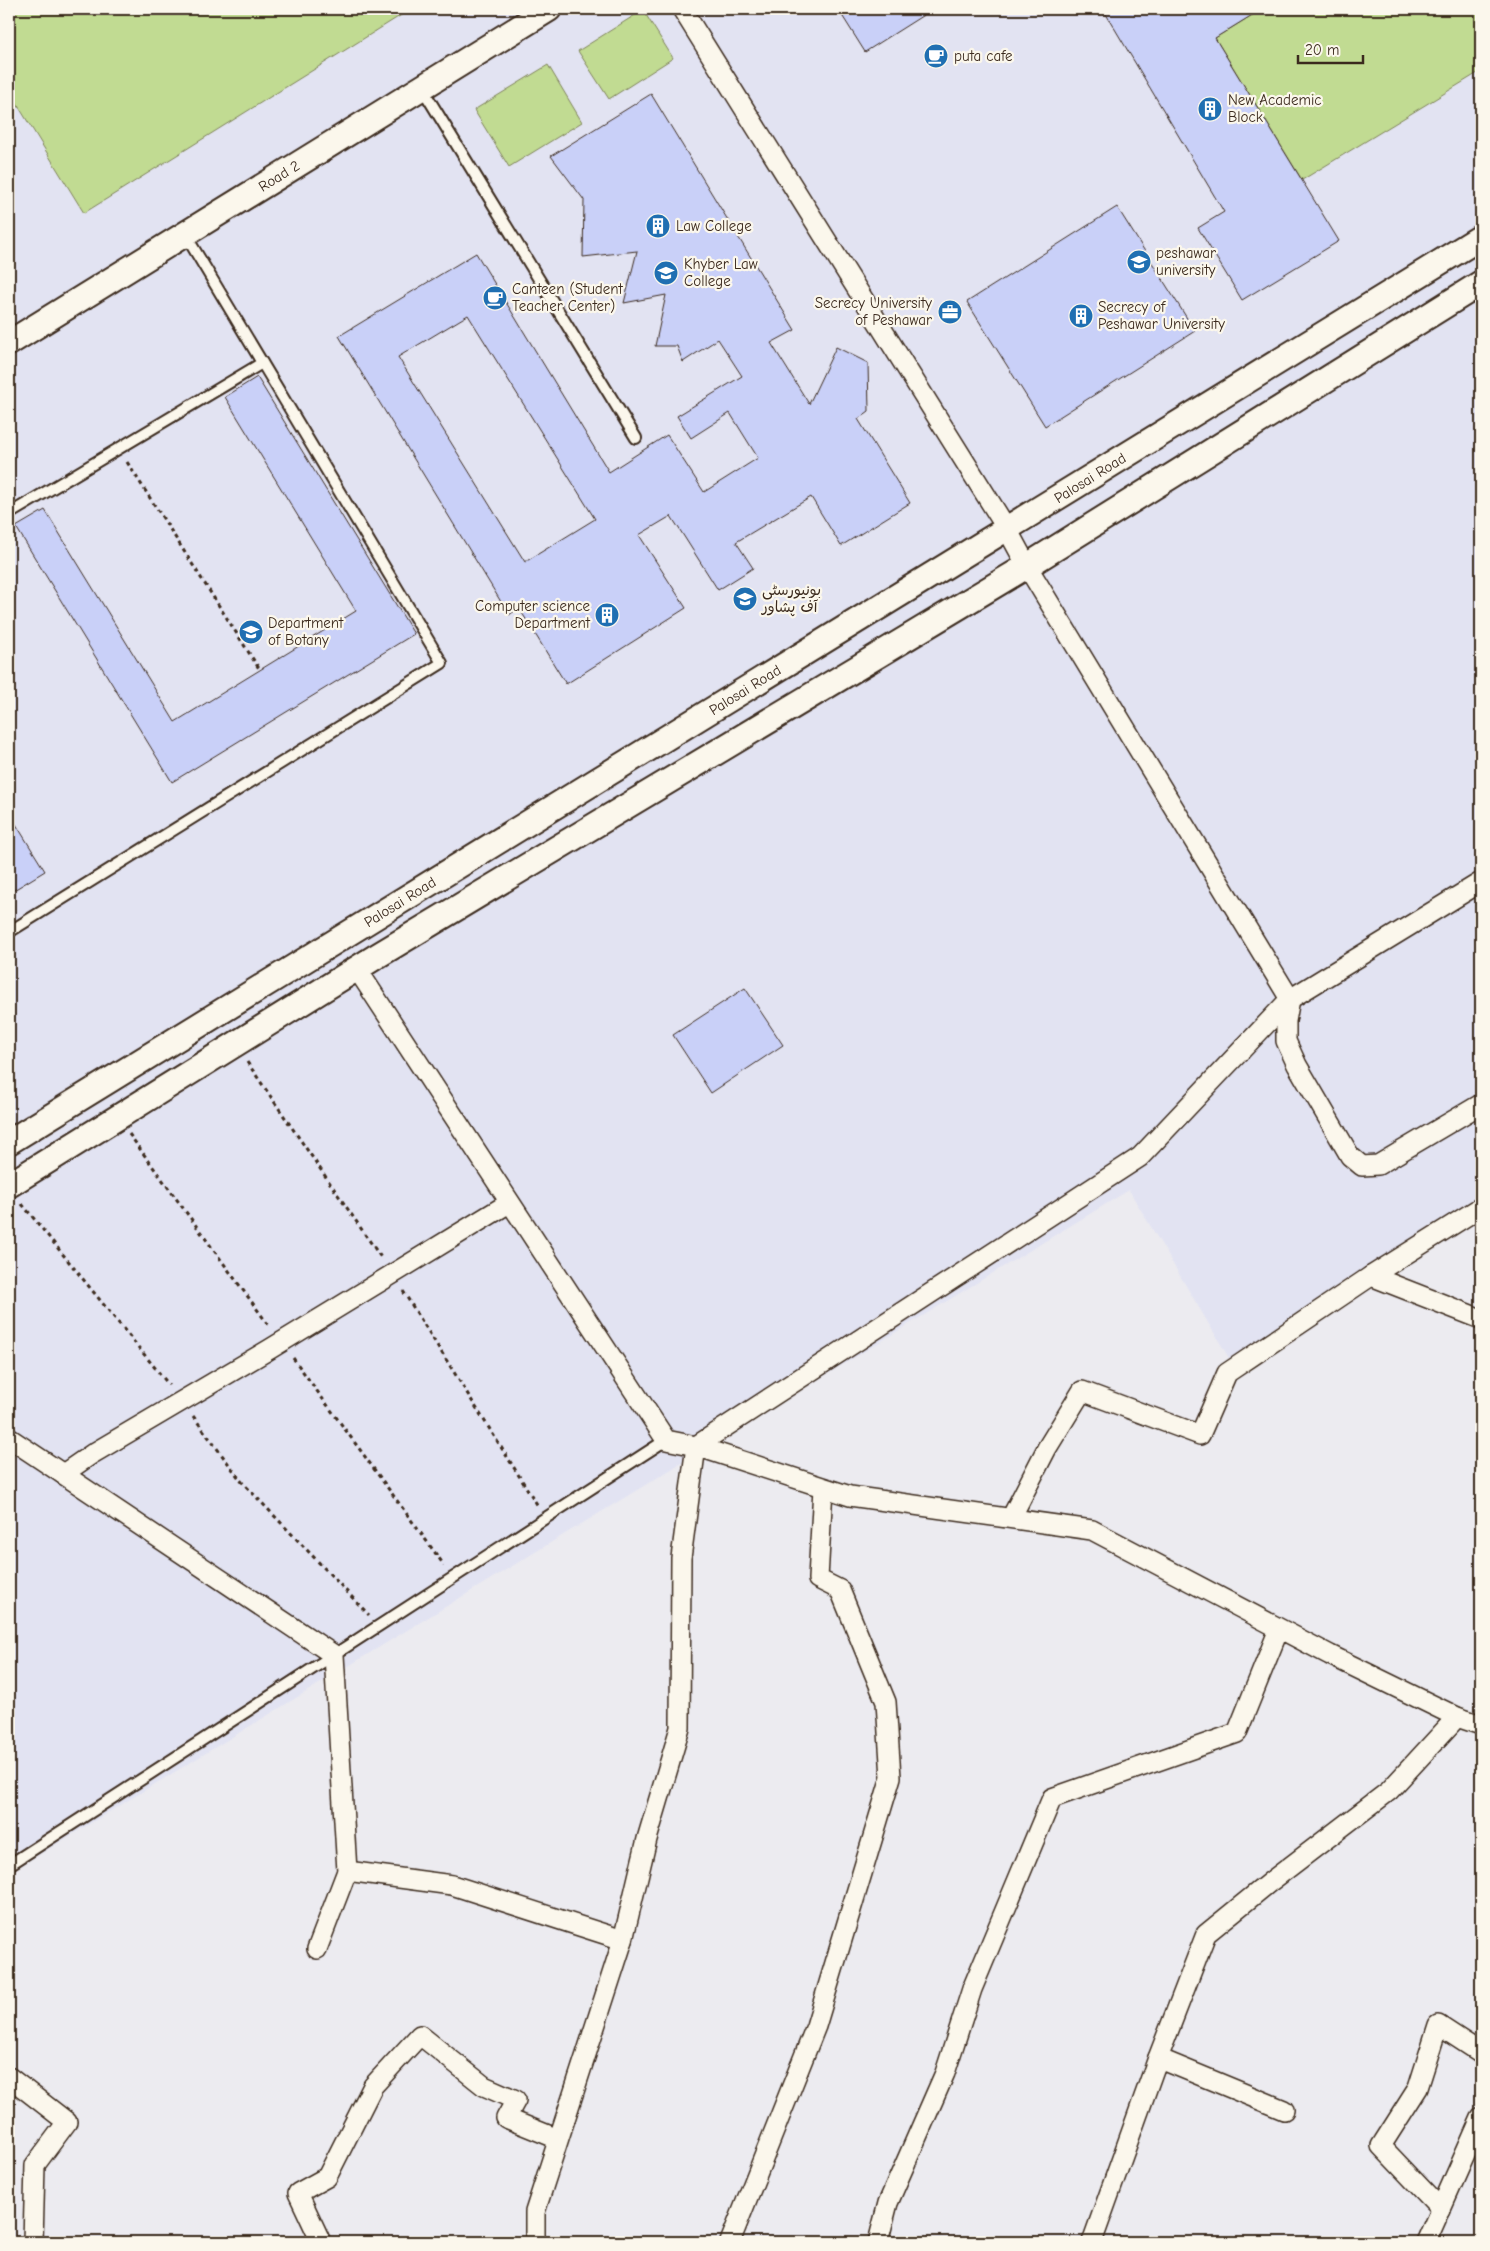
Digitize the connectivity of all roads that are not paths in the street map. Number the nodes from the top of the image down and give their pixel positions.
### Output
1 (549, 9) edge
2 (682, 9) edge
3 (422, 87) junction
4 (185, 234) junction
5 (1481, 237) edge
6 (1481, 283) edge
7 (9, 343) edge
8 (262, 363) junction
9 (636, 438) dead end
10 (9, 514) edge
11 (1007, 529) junction
12 (1027, 566) junction
13 (1481, 882) edge
14 (9, 932) edge
15 (341, 938) junction
16 (357, 969) junction
17 (1290, 999) junction
18 (1481, 1104) edge
19 (9, 1142) edge
20 (9, 1185) edge
21 (509, 1203) junction
22 (1481, 1207) edge
23 (1371, 1276) junction
24 (1481, 1318) edge
25 (9, 1438) edge
26 (666, 1440) junction
27 (696, 1446) junction
28 (63, 1474) junction
29 (823, 1488) junction
30 (1011, 1518) junction
31 (1279, 1629) junction
32 (334, 1655) junction
33 (1457, 1717) junction
34 (1481, 1725) edge
35 (9, 1865) edge
36 (347, 1871) junction
37 (623, 1940) junction
38 (317, 1949) dead end
39 (1481, 2053) edge
40 (1158, 2058) junction
41 (9, 2077) edge
42 (1284, 2110) dead end
43 (1481, 2118) edge
44 (558, 2139) junction
45 (1441, 2208) junction
46 (33, 2242) edge
47 (321, 2242) edge
48 (535, 2242) edge
49 (730, 2242) edge
50 (878, 2242) edge
51 (1092, 2242) edge
52 (1426, 2242) edge

1 - 3 street, Road 2
2 - 11 street
3 - 4 street, Road 2
3 - 9 lane
4 - 7 street, Road 2
4 - 8 lane
5 - 11 street, Palosai Road
6 - 12 street
8 - 10 lane
8 - 14 lane
11 - 12 street
11 - 15 street, Palosai Road
12 - 16 street
12 - 17 street
13 - 17 street
15 - 16 street
15 - 19 street, Palosai Road
16 - 20 street
16 - 21 street
17 - 18 street
17 - 27 street
21 - 26 street
21 - 28 street
22 - 23 street
23 - 24 street
23 - 30 street
25 - 28 street
26 - 27 street
26 - 32 lane
27 - 29 street
27 - 37 street
28 - 32 street
29 - 30 street
29 - 49 street
30 - 31 street
31 - 33 street
31 - 50 street
32 - 35 lane
32 - 36 street
33 - 34 street
33 - 40 street
36 - 37 street
36 - 38 street
37 - 44 street
39 - 45 street
40 - 42 street
40 - 51 street
41 - 46 street
43 - 45 street
44 - 47 street
44 - 48 street
45 - 52 street

